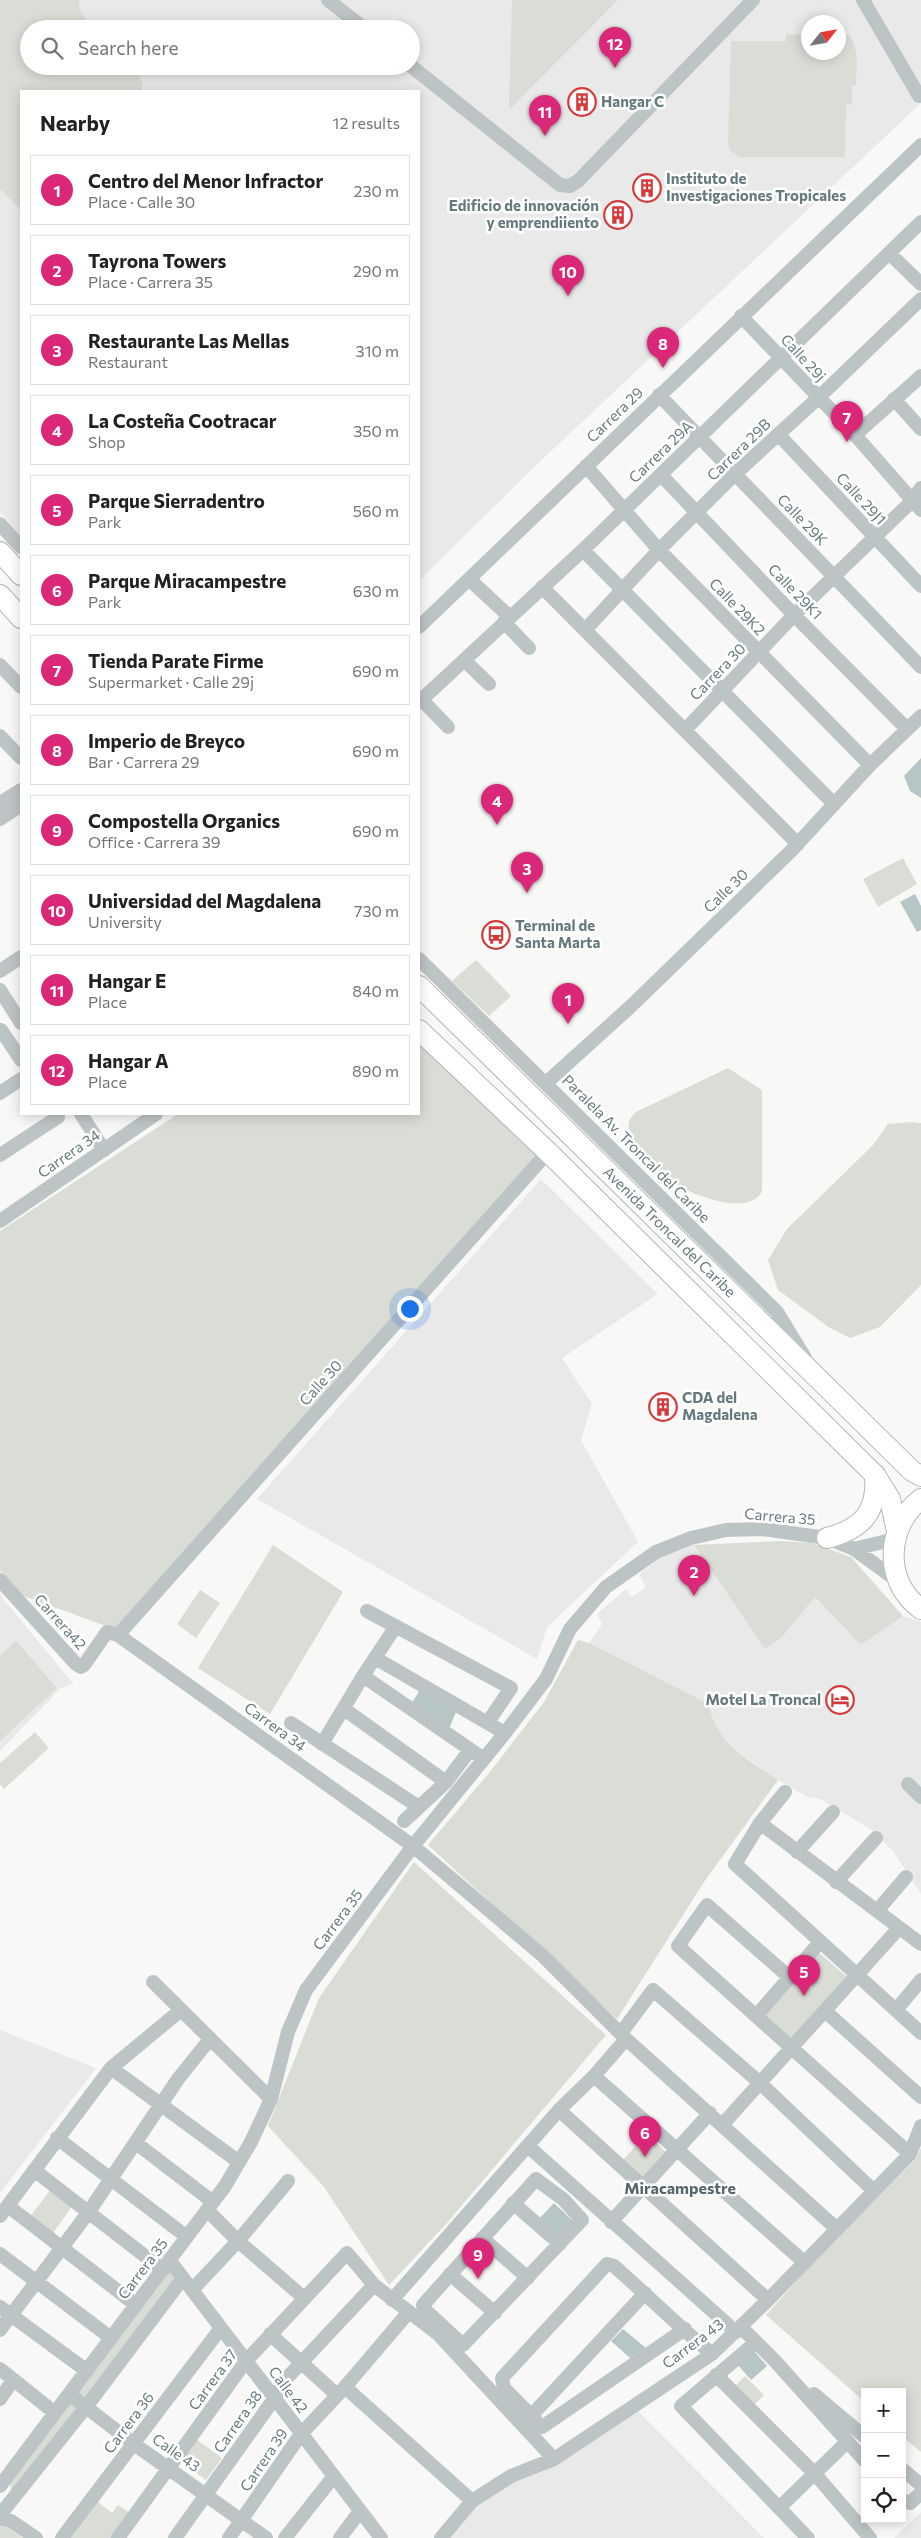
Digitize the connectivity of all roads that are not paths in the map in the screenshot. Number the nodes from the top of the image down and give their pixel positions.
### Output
1 (328, 0) edge
2 (753, 0) edge
3 (863, 0) edge
4 (354, 20) edge
5 (420, 73) edge
6 (919, 96) dead end
7 (921, 145) edge
8 (921, 222) edge
9 (890, 254) junction
10 (921, 284) edge
11 (919, 306) edge
12 (741, 316) junction
13 (781, 358) junction
14 (921, 376) edge
15 (659, 395) junction
16 (818, 398) junction
17 (894, 399) junction
18 (921, 430) edge
19 (778, 434) junction
20 (855, 435) junction
21 (700, 438) junction
22 (586, 466) junction
23 (735, 474) junction
24 (661, 475) junction
25 (921, 488) edge
26 (916, 506) edge
27 (623, 511) junction
28 (698, 514) junction
29 (0, 524) edge
30 (874, 538) junction
31 (20, 546) edge
32 (583, 550) junction
33 (659, 550) junction
34 (0, 552) edge
35 (20, 574) edge
36 (834, 576) junction
37 (469, 579) junction
38 (921, 586) edge
39 (542, 587) junction
40 (622, 592) junction
41 (0, 595) edge
42 (794, 614) junction
43 (20, 617) edge
44 (507, 620) junction
45 (420, 626) edge
46 (586, 629) junction
47 (529, 648) dead end
48 (759, 653) junction
49 (464, 660) junction
50 (0, 665) edge
51 (921, 668) edge
52 (489, 684) dead end
53 (20, 686) edge
54 (722, 692) junction
55 (420, 700) edge
56 (921, 716) edge
57 (448, 727) dead end
58 (686, 729) junction
59 (907, 729) junction
60 (0, 737) edge
61 (20, 757) edge
62 (870, 765) junction
63 (20, 791) edge
64 (0, 803) edge
65 (834, 804) junction
66 (20, 806) edge
67 (0, 819) edge
68 (798, 844) junction
69 (20, 958) edge
70 (420, 960) edge
71 (0, 971) edge
72 (420, 987) edge
73 (0, 990) edge
74 (20, 1021) edge
75 (0, 1030) edge
76 (420, 1031) edge
77 (20, 1059) edge
78 (20, 1080) edge
79 (546, 1083) junction
80 (0, 1093) edge
81 (57, 1115) edge
82 (82, 1115) edge
83 (148, 1116) edge
84 (104, 1150) junction
85 (548, 1152) junction
86 (0, 1155) edge
87 (0, 1222) edge
88 (815, 1374) junction
89 (875, 1475) junction
90 (921, 1476) edge
91 (921, 1499) edge
92 (896, 1535) junction
93 (827, 1538) junction
94 (854, 1549) junction
95 (0, 1580) edge
96 (898, 1581) junction
97 (921, 1609) edge
98 (367, 1611) dead end
99 (396, 1626) junction
100 (118, 1635) junction
101 (374, 1658) junction
102 (363, 1676) junction
103 (344, 1709) junction
104 (488, 1722) junction
105 (291, 1723) dead end
106 (505, 1733) junction
107 (322, 1744) junction
108 (470, 1750) junction
109 (484, 1759) junction
110 (446, 1782) junction
111 (908, 1784) dead end
112 (784, 1792) dead end
113 (921, 1797) edge
114 (419, 1807) junction
115 (833, 1812) dead end
116 (404, 1821) dead end
117 (760, 1823) junction
118 (876, 1838) dead end
119 (414, 1846) junction
120 (797, 1852) junction
121 (906, 1876) dead end
122 (836, 1882) junction
123 (876, 1912) junction
124 (899, 1928) junction
125 (820, 1942) junction
126 (920, 1942) edge
127 (858, 1975) junction
128 (788, 1976) junction
129 (921, 1980) edge
130 (153, 1982) dead end
131 (181, 2010) junction
132 (896, 2010) junction
133 (825, 2011) junction
134 (756, 2015) junction
135 (921, 2033) edge
136 (624, 2036) junction
137 (210, 2039) junction
138 (794, 2047) junction
139 (111, 2068) junction
140 (594, 2076) junction
141 (759, 2082) junction
142 (921, 2097) edge
143 (271, 2099) junction
144 (162, 2105) junction
145 (559, 2110) junction
146 (710, 2113) junction
147 (723, 2124) junction
148 (921, 2126) edge
149 (57, 2138) junction
150 (136, 2143) junction
151 (529, 2147) junction
152 (677, 2151) junction
153 (910, 2154) junction
154 (239, 2162) junction
155 (34, 2170) junction
156 (110, 2178) junction
157 (288, 2182) dead end
158 (573, 2187) junction
159 (643, 2187) junction
160 (874, 2191) junction
161 (563, 2199) junction
162 (513, 2203) junction
163 (210, 2206) junction
164 (4, 2211) edge
165 (88, 2213) junction
166 (611, 2222) junction
167 (837, 2229) junction
168 (187, 2238) junction
169 (482, 2238) junction
170 (238, 2241) junction
171 (560, 2244) junction
172 (62, 2248) junction
173 (0, 2254) edge
174 (804, 2262) junction
175 (166, 2265) junction
176 (450, 2274) junction
177 (183, 2278) junction
178 (528, 2278) junction
179 (37, 2281) junction
180 (374, 2285) junction
181 (192, 2290) junction
182 (645, 2294) junction
183 (304, 2298) junction
184 (392, 2300) junction
185 (768, 2300) junction
186 (136, 2305) junction
187 (6, 2311) edge
188 (408, 2313) junction
189 (495, 2313) junction
190 (221, 2328) junction
191 (0, 2330) edge
192 (685, 2330) junction
193 (739, 2330) junction
194 (270, 2334) junction
195 (111, 2338) junction
196 (756, 2342) junction
197 (712, 2354) junction
198 (246, 2361) junction
199 (775, 2361) junction
200 (301, 2363) junction
201 (0, 2369) edge
202 (87, 2371) junction
203 (716, 2375) junction
204 (14, 2380) junction
205 (341, 2391) junction
206 (69, 2394) junction
207 (0, 2399) edge
208 (274, 2399) junction
209 (86, 2407) junction
210 (55, 2412) junction
211 (531, 2416) junction
212 (301, 2434) junction
213 (861, 2434) edge
214 (847, 2442) junction
215 (134, 2444) junction
216 (861, 2457) edge
217 (554, 2459) junction
218 (170, 2469) junction
219 (906, 2472) edge
220 (815, 2474) junction
221 (334, 2476) junction
222 (921, 2485) edge
223 (0, 2486) edge
224 (921, 2493) edge
225 (207, 2494) junction
226 (472, 2501) junction
227 (906, 2502) edge
228 (779, 2508) junction
229 (360, 2511) junction
230 (3, 2513) edge
231 (242, 2521) junction
232 (36, 2538) edge
233 (62, 2538) edge
234 (118, 2538) edge
235 (175, 2538) edge
236 (229, 2538) edge
237 (266, 2538) edge
238 (286, 2538) edge
239 (340, 2538) edge
240 (381, 2538) edge
241 (442, 2538) edge
242 (808, 2538) edge
243 (870, 2538) edge

1 - 4 street
2 - 5 street
3 - 6 street
7 - 12 street, Carrera 29
8 - 9 street, Carrera 29A
9 - 10 street
9 - 13 street, Carrera 29A
11 - 16 street, Carrera 29B
12 - 13 street, Calle 29j
12 - 15 street, Carrera 29
13 - 16 street, Calle 29j
13 - 21 street, Carrera 29A
14 - 17 street
15 - 21 street, Calle 29K
15 - 22 street, Carrera 29
16 - 19 street, Carrera 29B
16 - 20 street, Calle 29j
17 - 18 street
17 - 20 street
19 - 23 street, Carrera 29B
19 - 30 street, Calle 29J1
20 - 26 street, Calle 29j
21 - 23 street, Calle 29K
21 - 24 street, Carrera 29A
22 - 27 street, Calle 29K2
22 - 37 street, Carrera 29
23 - 28 street, Carrera 29B
23 - 36 street, Calle 29K
24 - 27 street, Carrera 29A
24 - 28 street, Calle 29K1
25 - 26 street, Carrera 30
26 - 30 street, Carrera 30
27 - 32 street, Carrera 29A
27 - 33 street, Calle 29K2
28 - 33 street, Carrera 29B
28 - 42 street, Calle 29K1
29 - 31 street
30 - 36 street, Carrera 30
30 - 38 street, Calle 29J1
32 - 39 street, Carrera 29A
32 - 40 street
33 - 40 street, Carrera 29B
33 - 48 street, Calle 29K2
34 - 35 highway
36 - 42 street, Carrera 30
36 - 51 street, Calle 29K
37 - 44 street
37 - 45 street, Carrera 29
39 - 44 street, Carrera 29A
39 - 46 street
40 - 46 street, Carrera 29B
40 - 54 street
41 - 43 highway
42 - 48 street, Carrera 30
42 - 59 street, Calle 29K1
44 - 47 street
44 - 49 street, Carrera 29A
46 - 58 street
48 - 54 street, Carrera 30
48 - 62 street, Calle 29K2
49 - 52 street
49 - 55 street, Carrera 29A
50 - 53 street
54 - 58 street, Carrera 30
54 - 65 street
55 - 57 street
56 - 59 street, Calle 30
58 - 68 street
59 - 62 street, Calle 30
60 - 61 street
62 - 65 street, Calle 30
63 - 64 street
65 - 68 street, Calle 30
66 - 67 street
68 - 79 street, Calle 30
69 - 71 street
70 - 79 street, Paralela Av. Troncal del Caribe
72 - 88 highway, Avenida Troncal del Caribe
73 - 74 street
74 - 75 street
75 - 77 street
76 - 85 highway, Avenida Troncal del Caribe
78 - 80 street
79 - 88 street, Paralela Av. Troncal del Caribe
81 - 86 street
82 - 84 street
83 - 84 street, Carrera 34
84 - 87 street, Carrera 34
85 - 89 highway, Avenida Troncal del Caribe
85 - 100 street, Calle 30
88 - 90 highway, Avenida Troncal del Caribe
89 - 92 highway, Avenida Troncal del Caribe
89 - 93 highway
91 - 92 highway
92 - 94 street
92 - 96 highway, Avenida Troncal del Caribe
93 - 94 street, Carrera 35
93 - 106 street, Carrera 35
94 - 96 street, Carrera 35
95 - 100 street, Carrera42
96 - 97 highway
98 - 99 street
99 - 101 street
99 - 104 street
100 - 119 street, Carrera 34
101 - 102 street
101 - 104 street
102 - 103 street
102 - 108 street
103 - 107 street
103 - 110 street
104 - 106 street
105 - 107 street
106 - 109 street, Carrera 35
107 - 114 street
108 - 109 street
108 - 110 street
109 - 119 street, Carrera 35
110 - 114 street
111 - 113 street
112 - 117 street
114 - 116 street
115 - 120 street
117 - 120 street
117 - 125 street
118 - 122 street
119 - 136 street, Carrera 34
119 - 143 street, Carrera 35
120 - 122 street
121 - 123 street
122 - 123 street
123 - 124 street
124 - 126 street
124 - 127 street
125 - 127 street
125 - 128 street
127 - 132 street
127 - 133 street
128 - 134 street
128 - 134 street
129 - 132 street
130 - 131 street
131 - 137 street
131 - 139 street
132 - 135 street
133 - 138 street
133 - 142 street
134 - 138 street
136 - 140 street
136 - 141 street
136 - 146 street, Carrera 34
137 - 143 street
137 - 144 street
138 - 141 street
138 - 153 street
139 - 144 street
139 - 149 street
140 - 145 street
140 - 152 street
141 - 147 street
141 - 160 street
143 - 154 street, Carrera 35
144 - 150 street
144 - 154 street
145 - 151 street
145 - 159 street
146 - 147 street, Carrera 34
146 - 152 street
147 - 167 street, Carrera 34
148 - 153 street, Carrera 43
149 - 155 street
149 - 156 street
150 - 156 street
150 - 163 street
151 - 158 street
151 - 184 street
152 - 159 street
152 - 174 street
153 - 160 street, Carrera 43
154 - 163 street, Carrera 35
155 - 164 street
155 - 165 street, Calle 42
156 - 165 street
156 - 168 street
157 - 170 street
158 - 161 street
158 - 166 street
159 - 166 street
159 - 185 street
160 - 167 street, Carrera 43
161 - 162 street
161 - 171 street
162 - 169 street
162 - 171 street
163 - 168 street, Carrera 35
163 - 170 street
164 - 172 street
165 - 172 street
165 - 175 street, Calle 42
166 - 193 street
167 - 174 street, Carrera 43
168 - 175 street, Carrera 35
169 - 176 street
169 - 178 street
170 - 181 street
170 - 183 street
171 - 178 street
172 - 179 street
172 - 186 street
173 - 179 street
174 - 185 street, Carrera 43
175 - 177 street, Calle 42
175 - 186 street, Carrera 35
176 - 189 street
176 - 189 street
177 - 181 street, Calle 42
177 - 209 street
178 - 189 street
179 - 187 street
179 - 195 street
180 - 183 street, Carrera 37
180 - 184 street
180 - 200 street, Carrera 38
181 - 190 street, Calle 42
182 - 192 street
182 - 211 street
182 - 211 street
183 - 194 street, Carrera 37
184 - 188 street
185 - 193 street, Carrera 43
186 - 195 street, Carrera 35
187 - 191 street
187 - 202 street
188 - 205 street, Carrera 39
188 - 217 street
190 - 198 street, Calle 42
190 - 215 street, Carrera 36
192 - 197 street
192 - 211 street
193 - 196 street
193 - 197 street, Carrera 43
194 - 198 street, Carrera 37
194 - 200 street
195 - 202 street, Carrera 35
196 - 199 street
196 - 203 street
197 - 217 street, Carrera 43
198 - 208 street, Calle 42
198 - 218 street, Carrera 37
199 - 213 street
199 - 214 street
200 - 205 street
200 - 208 street, Carrera 38
201 - 204 street
202 - 206 street, Carrera 35
203 - 220 street
203 - 228 street
204 - 207 street
204 - 210 street
205 - 212 street, Carrera 39
205 - 226 street
206 - 209 street, Calle 43
206 - 210 street, Carrera 35
208 - 212 street, Calle 42
208 - 225 street, Carrera 38
209 - 215 street, Calle 43
209 - 230 street
210 - 223 street, Carrera 35
212 - 221 street, Calle 42
212 - 231 street, Carrera 39
214 - 216 street
214 - 220 street
215 - 218 street, Calle 43
215 - 233 street, Carrera 36
217 - 226 street, Carrera 43
218 - 225 street, Calle 43
218 - 234 street, Carrera 37
219 - 222 street
220 - 228 street
220 - 243 street
221 - 229 street, Calle 42
221 - 238 street
224 - 227 street
225 - 231 street, Calle 43
225 - 235 street, Carrera 38
226 - 241 street, Carrera 43
228 - 242 street
229 - 239 street
229 - 240 street, Calle 42
230 - 232 street
231 - 236 street, Carrera 39
231 - 237 street, Calle 43

